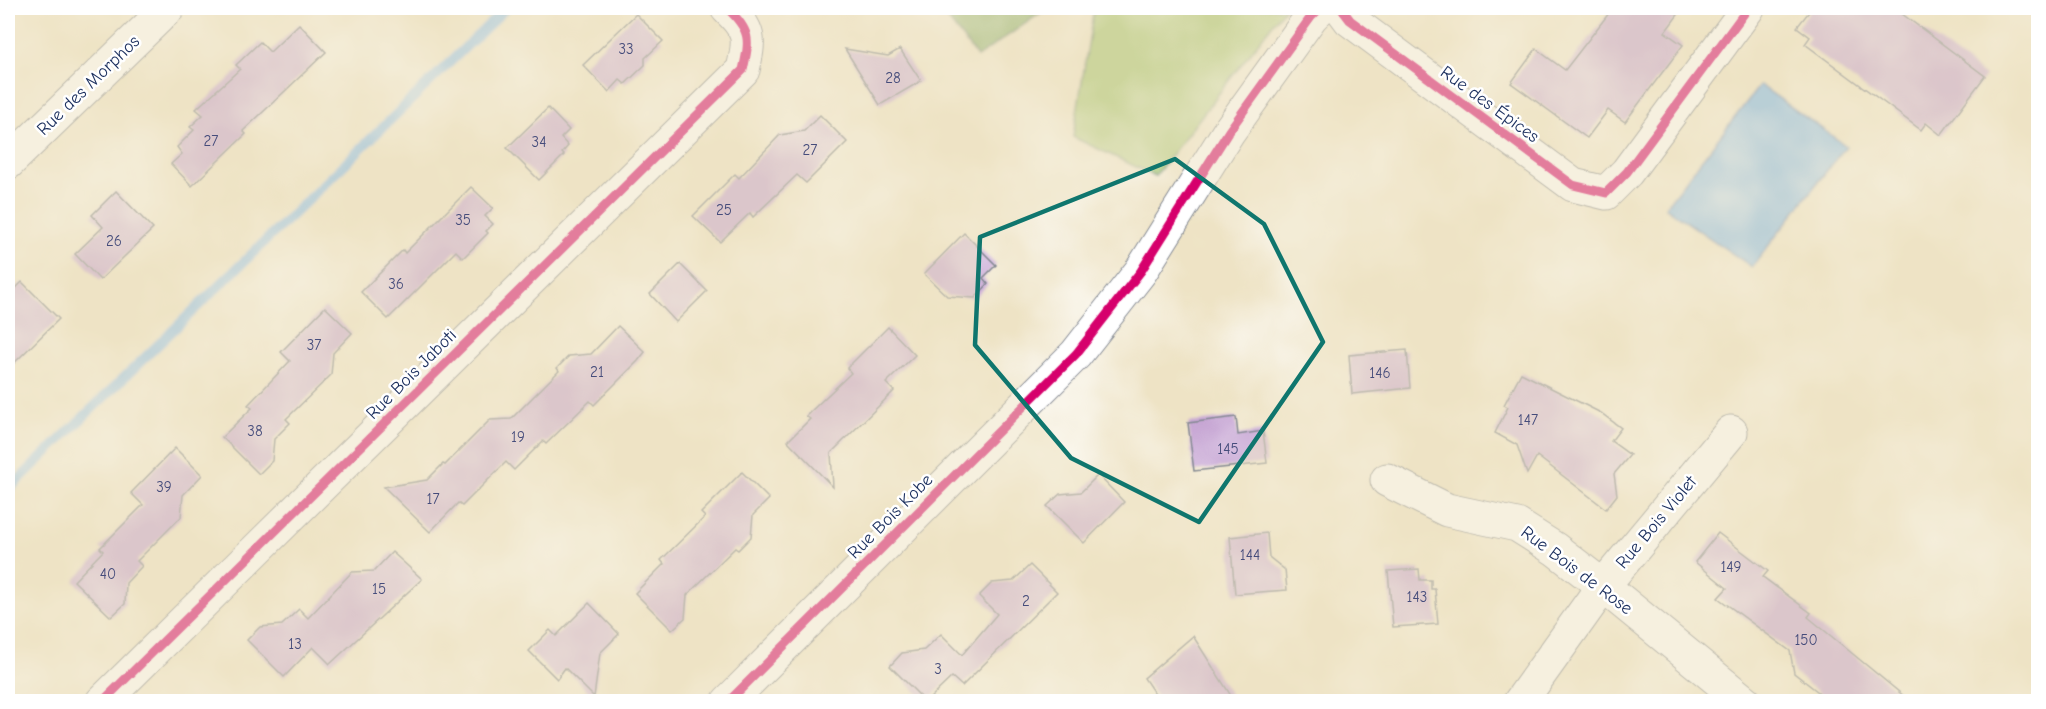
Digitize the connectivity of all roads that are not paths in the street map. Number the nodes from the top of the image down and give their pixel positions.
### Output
1 (168, 8) edge
2 (727, 8) edge
3 (1320, 8) edge
4 (1341, 8) edge
5 (1748, 8) edge
6 (8, 163) edge
7 (1731, 432) dead end
8 (1387, 480) dead end
9 (1603, 586) junction
10 (102, 702) edge
11 (728, 702) edge
12 (1520, 702) edge
13 (1745, 702) edge

1 - 6 street, Rue des Morphos
2 - 10 street, Rue Bois Jaboti
3 - 11 street, Rue Bois Kobe
4 - 5 street, Rue des Épices
7 - 9 street, Rue Bois Violet
8 - 9 street, Rue Bois de Rose
9 - 12 street, Rue Bois Violet
9 - 13 street, Rue Bois de Rose

